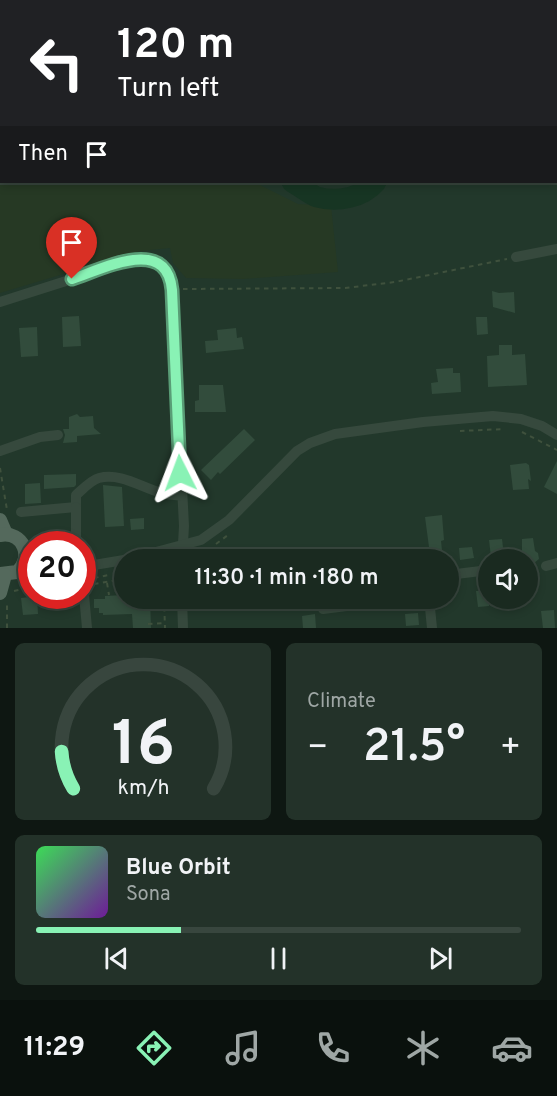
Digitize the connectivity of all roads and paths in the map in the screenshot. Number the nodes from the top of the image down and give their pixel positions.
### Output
1 (0, 84) edge
2 (0, 96) edge
3 (557, 249) edge
4 (516, 257) joint
5 (172, 290) junction
6 (0, 302) edge
7 (509, 430) dead end
8 (518, 430) dead end
9 (455, 431) dead end
10 (58, 435) dead end
11 (557, 435) edge
12 (557, 450) edge
13 (0, 451) edge
14 (181, 495) junction
15 (76, 507) junction
16 (21, 512) dead end
17 (0, 520) edge
18 (235, 530) dead end
19 (76, 531) edge
20 (3, 535) edge
21 (18, 539) edge
22 (182, 545) junction
23 (167, 549) edge
24 (182, 549) edge
25 (208, 549) edge
26 (114, 562) edge
27 (96, 565) edge
28 (18, 569) edge
29 (478, 571) edge
30 (459, 573) edge
31 (2, 574) edge
32 (114, 581) edge
33 (107, 582) junction
34 (96, 584) edge
35 (6, 595) edge
36 (108, 595) dead end
37 (85, 609) edge
38 (164, 609) edge
39 (182, 609) edge
40 (430, 609) edge
41 (164, 623) junction
42 (148, 624) dead end
43 (7, 628) edge
44 (87, 628) edge
45 (165, 628) edge
46 (183, 628) edge
47 (432, 628) edge

1 - 2 path
3 - 4 street
4 - 5 path
5 - 6 street
5 - 14 street
7 - 9 path
8 - 12 path
10 - 13 street
11 - 22 street
14 - 15 street
14 - 22 street
15 - 16 street
15 - 19 street
17 - 20 main road
18 - 25 path
20 - 21 main road
22 - 23 street
22 - 24 street
26 - 27 street
28 - 31 main road
29 - 30 street
31 - 35 main road
32 - 33 path
33 - 34 path
33 - 36 path
35 - 43 path
37 - 44 street
38 - 41 path
39 - 46 street
40 - 47 street
41 - 42 path
41 - 45 path

